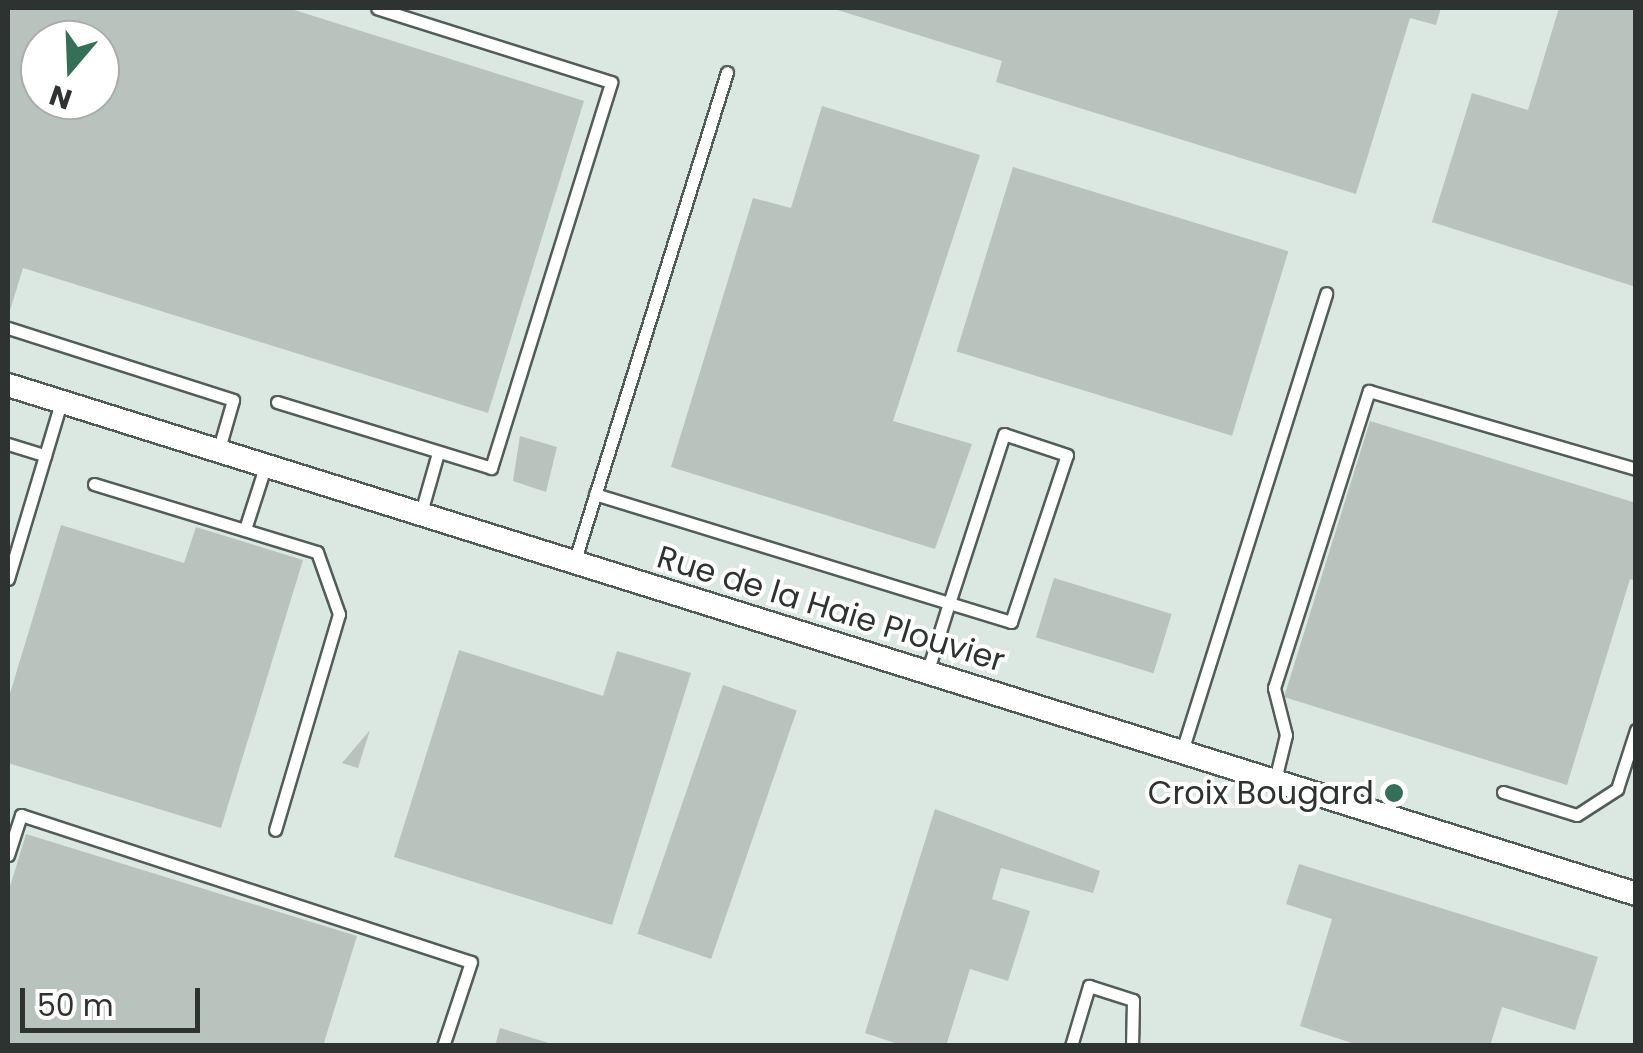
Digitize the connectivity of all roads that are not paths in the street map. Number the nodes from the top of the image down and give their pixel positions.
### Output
1 (377, 8) edge
2 (726, 72) dead end
3 (1326, 293) dead end
4 (8, 328) edge
5 (8, 386) edge
6 (61, 402) junction
7 (277, 402) dead end
8 (8, 444) edge
9 (218, 452) junction
10 (438, 453) junction
11 (45, 455) junction
12 (264, 467) junction
13 (1636, 469) edge
14 (94, 484) dead end
15 (595, 494) junction
16 (420, 516) junction
17 (246, 526) junction
18 (574, 564) junction
19 (8, 579) edge
20 (949, 603) junction
21 (927, 673) junction
22 (1636, 730) edge
23 (1182, 751) junction
24 (1275, 780) junction
25 (1502, 792) dead end
26 (275, 830) dead end
27 (8, 855) edge
28 (1636, 894) edge
29 (443, 1046) edge
30 (1071, 1046) edge
31 (1132, 1046) edge

1 - 10 lane
2 - 15 lane
3 - 23 lane
4 - 9 lane
5 - 6 street, Rue de la Haie Plouvier
6 - 9 street, Rue de la Haie Plouvier
6 - 11 lane
7 - 10 lane
8 - 11 lane
9 - 12 street, Rue de la Haie Plouvier
10 - 16 lane
11 - 19 lane
12 - 16 street, Rue de la Haie Plouvier
12 - 17 lane
13 - 24 lane
14 - 17 lane
15 - 18 lane
15 - 20 lane
16 - 18 street, Rue de la Haie Plouvier
17 - 26 lane
18 - 21 street, Rue de la Haie Plouvier
20 - 20 lane
20 - 21 lane
21 - 23 street, Rue de la Haie Plouvier
22 - 25 lane
23 - 24 street, Rue de la Haie Plouvier
24 - 28 street, Rue de la Haie Plouvier
27 - 29 lane
30 - 31 lane

